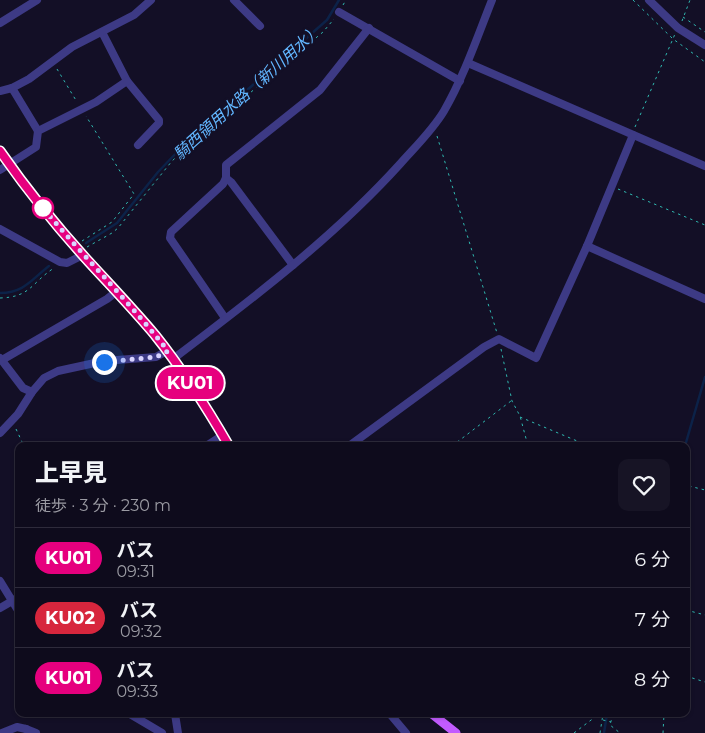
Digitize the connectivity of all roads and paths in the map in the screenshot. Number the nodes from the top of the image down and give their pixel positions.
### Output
1 (38, 0) edge
2 (151, 0) edge
3 (234, 0) edge
4 (346, 0) edge
5 (492, 0) edge
6 (633, 0) edge
7 (648, 0) edge
8 (690, 0) edge
9 (339, 12) junction
10 (683, 17) junction
11 (681, 22) dead end
12 (0, 23) edge
13 (260, 26) dead end
14 (369, 28) junction
15 (102, 32) junction
16 (705, 32) edge
17 (676, 34) dead end
18 (673, 39) junction
19 (705, 45) edge
20 (53, 62) junction
21 (468, 62) junction
22 (705, 62) edge
23 (127, 81) junction
24 (460, 81) junction
25 (12, 88) junction
26 (0, 91) edge
27 (81, 109) junction
28 (433, 126) junction
29 (38, 131) junction
30 (632, 135) junction
31 (138, 145) dead end
32 (0, 151) edge
33 (9, 164) junction
34 (705, 166) edge
35 (0, 170) edge
36 (226, 178) junction
37 (611, 186) junction
38 (705, 225) edge
39 (0, 229) edge
40 (81, 241) dead end
41 (587, 246) junction
42 (85, 251) junction
43 (293, 265) junction
44 (57, 266) dead end
45 (116, 292) junction
46 (0, 298) edge
47 (705, 299) edge
48 (225, 318) junction
49 (499, 339) junction
50 (170, 355) junction
51 (1, 359) edge
52 (32, 392) junction
53 (512, 401) junction
54 (520, 416) junction
55 (12, 420) junction
56 (0, 433) edge
57 (223, 435) junction
58 (22, 442) edge
59 (212, 442) edge
60 (227, 442) edge
61 (354, 442) edge
62 (457, 442) edge
63 (527, 442) edge
64 (580, 442) edge
65 (690, 486) edge
66 (705, 490) edge
67 (0, 581) edge
68 (15, 599) edge
69 (12, 602) junction
70 (15, 606) edge
71 (0, 608) edge
72 (690, 611) edge
73 (705, 615) edge
74 (690, 677) edge
75 (705, 682) edge
76 (135, 717) edge
77 (175, 717) edge
78 (393, 717) edge
79 (436, 717) edge
80 (595, 717) edge
81 (612, 717) edge
82 (664, 717) edge
83 (602, 720) joint
84 (610, 721) junction
85 (26, 731) edge
86 (2, 733) edge
87 (36, 733) edge
88 (162, 733) edge
89 (178, 733) edge
90 (406, 733) edge
91 (456, 733) edge
92 (574, 733) edge
93 (600, 733) edge
94 (620, 733) edge
95 (663, 733) edge

1 - 12 street
2 - 15 street
3 - 13 street
4 - 9 path
5 - 21 street
6 - 18 path
7 - 19 street
8 - 10 path
9 - 14 street
9 - 42 path
10 - 11 path
10 - 16 path
14 - 24 street
14 - 36 street
15 - 20 street
15 - 23 street
17 - 18 path
18 - 22 path
18 - 30 path
20 - 25 street
20 - 27 path
21 - 24 street
21 - 30 street
23 - 27 street
23 - 31 street
24 - 28 street
25 - 26 street
25 - 29 street
27 - 29 street
27 - 40 path
28 - 43 street
28 - 49 path
29 - 33 street
30 - 34 street
30 - 37 street
32 - 33 main road
33 - 35 street
33 - 42 main road
36 - 43 street
36 - 48 street
37 - 38 path
37 - 41 street
39 - 42 street
41 - 47 street
41 - 49 street
42 - 45 main road
43 - 48 street
44 - 46 path
45 - 50 main road
45 - 51 street
48 - 50 street
49 - 53 path
49 - 61 street
50 - 52 street
50 - 57 main road
51 - 52 street
52 - 55 street
53 - 54 path
53 - 62 path
54 - 63 path
54 - 64 path
55 - 56 street
55 - 58 path
57 - 59 street
57 - 60 main road
65 - 66 path
67 - 69 street
68 - 69 street
69 - 70 street
69 - 71 street
72 - 73 path
74 - 75 path
76 - 88 street
77 - 89 street
78 - 90 street
79 - 91 main road
80 - 92 path
81 - 84 path
82 - 95 path
83 - 84 path
83 - 93 path
84 - 94 path
85 - 86 street
85 - 87 street

